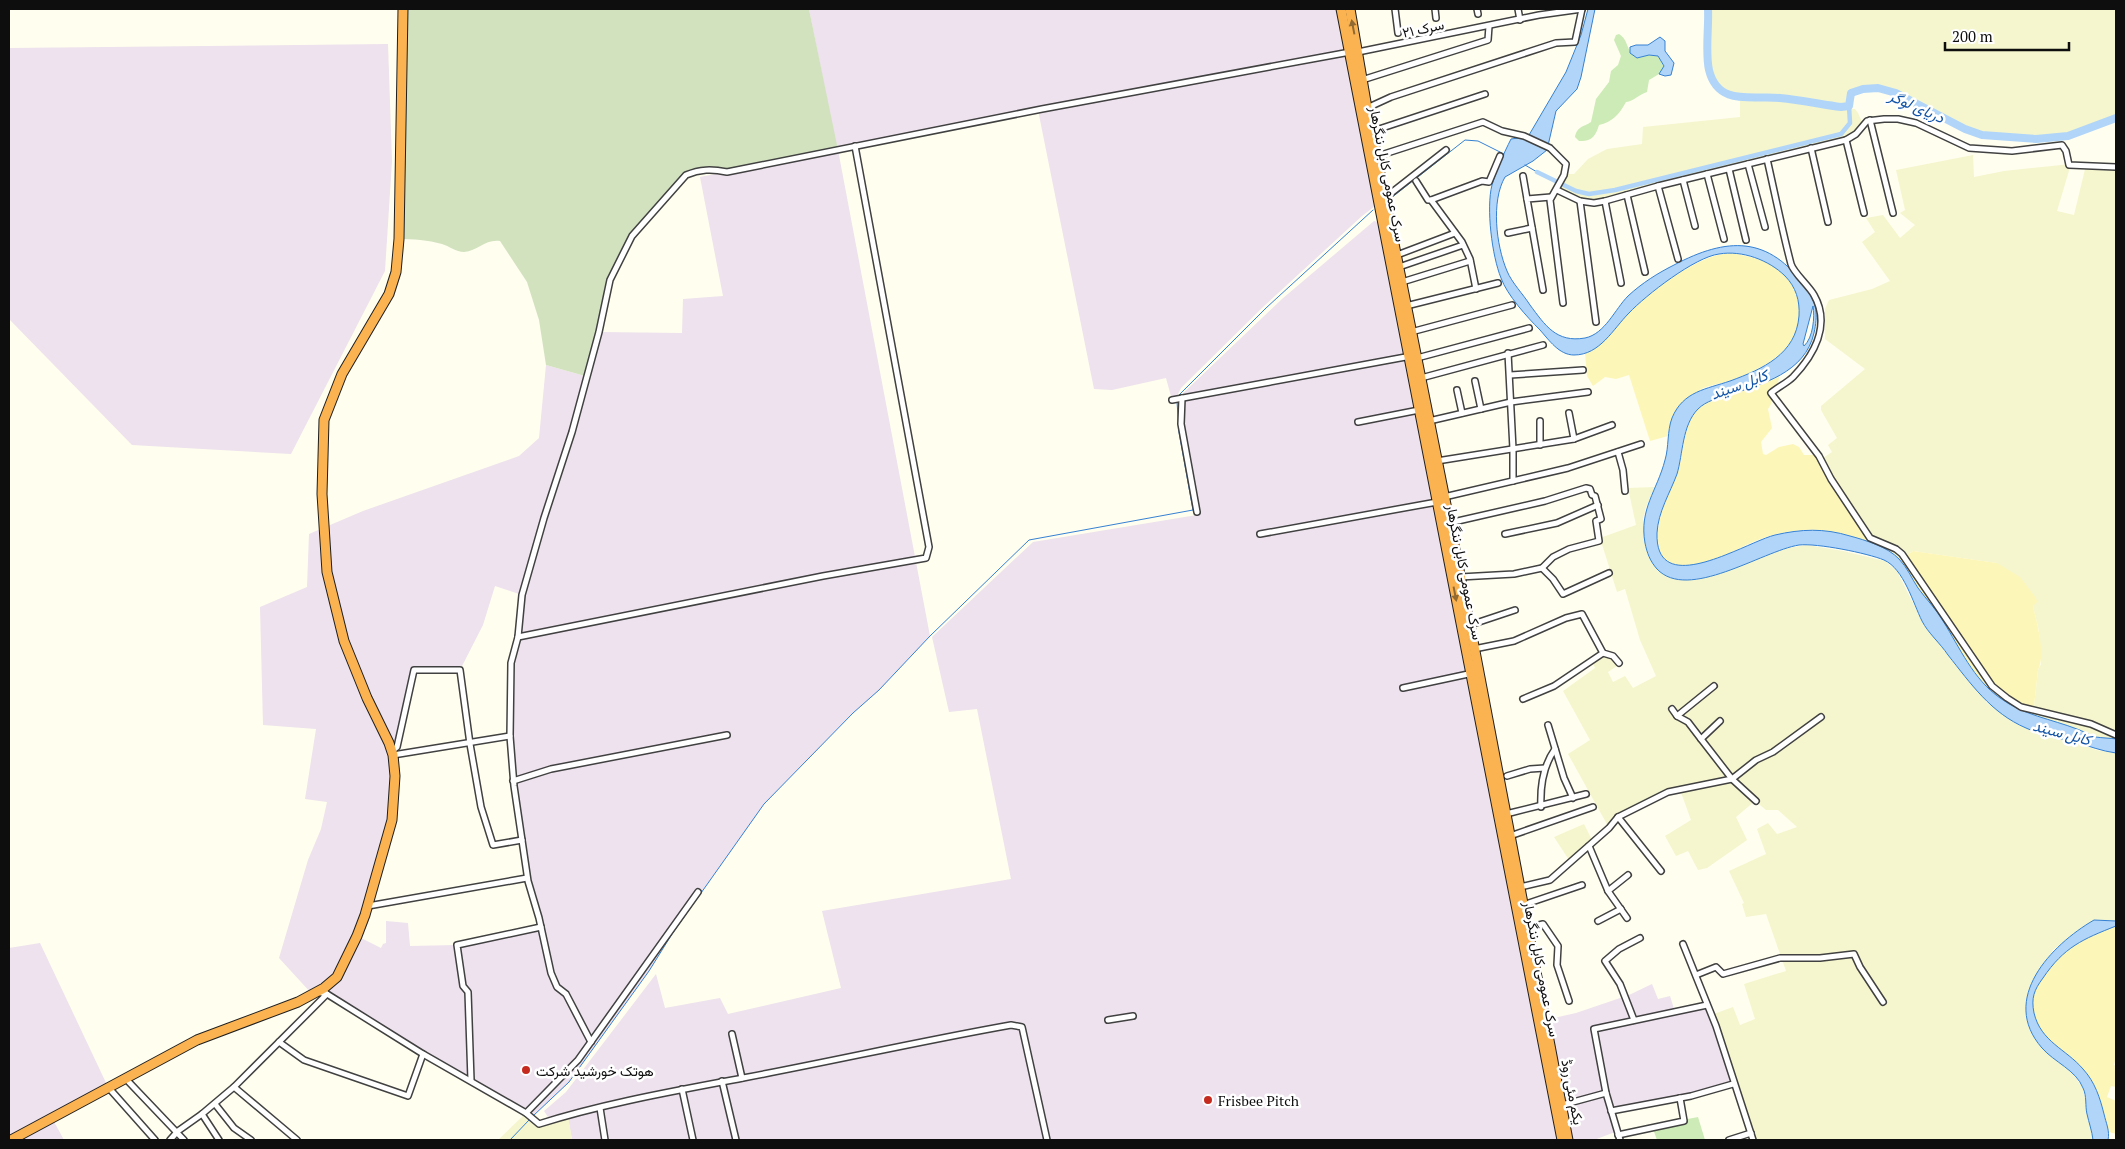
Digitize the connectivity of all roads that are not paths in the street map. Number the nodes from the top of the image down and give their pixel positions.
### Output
1 (403, 9) edge
2 (1341, 9) edge
3 (1350, 9) edge
4 (1395, 9) edge
5 (1435, 9) edge
6 (1518, 9) edge
7 (1582, 9) edge
8 (1436, 18) dead end
9 (1520, 20) junction
10 (1489, 26) junction
11 (1398, 32) dead end
12 (1355, 52) junction
13 (1362, 80) junction
14 (1485, 94) dead end
15 (1367, 108) junction
16 (1870, 120) junction
17 (1373, 131) junction
18 (1846, 140) junction
19 (856, 146) junction
20 (1811, 148) junction
21 (1446, 150) dead end
22 (1378, 156) junction
23 (1500, 156) dead end
24 (1767, 159) junction
25 (1748, 164) junction
26 (2116, 167) edge
27 (1729, 168) junction
28 (1706, 174) junction
29 (1523, 176) dead end
30 (1683, 180) junction
31 (1416, 181) dead end
32 (1559, 185) junction
33 (1658, 186) junction
34 (1627, 194) junction
35 (1386, 197) junction
36 (1551, 197) junction
37 (1527, 199) junction
38 (1431, 200) junction
39 (1580, 201) junction
40 (1605, 201) junction
41 (1864, 213) dead end
42 (1893, 213) dead end
43 (1828, 222) dead end
44 (1695, 226) dead end
45 (1764, 227) dead end
46 (1532, 228) junction
47 (1455, 233) junction
48 (1508, 233) dead end
49 (1724, 239) dead end
50 (1746, 240) dead end
51 (1463, 245) junction
52 (1397, 255) junction
53 (1678, 259) dead end
54 (1470, 260) junction
55 (1399, 267) junction
56 (1645, 272) dead end
57 (1402, 282) junction
58 (1621, 283) dead end
59 (1498, 284) dead end
60 (1476, 289) junction
61 (1543, 290) dead end
62 (1563, 303) dead end
63 (1512, 305) dead end
64 (1406, 306) junction
65 (1596, 322) dead end
66 (1529, 328) dead end
67 (1411, 332) junction
68 (1543, 345) dead end
69 (1508, 353) junction
70 (1414, 356) junction
71 (1583, 370) dead end
72 (1510, 375) junction
73 (1421, 378) junction
74 (1475, 381) dead end
75 (1457, 390) dead end
76 (1588, 392) dead end
77 (1182, 398) junction
78 (1172, 400) dead end
79 (1511, 402) junction
80 (1481, 409) junction
81 (1419, 410) junction
82 (1462, 413) junction
83 (1569, 413) dead end
84 (1429, 421) junction
85 (1540, 421) dead end
86 (1358, 422) dead end
87 (1612, 425) dead end
88 (1574, 439) junction
89 (1641, 444) dead end
90 (1540, 445) junction
91 (1514, 449) junction
92 (1618, 452) junction
93 (1437, 461) junction
94 (1513, 481) junction
95 (1625, 491) dead end
96 (1440, 499) junction
97 (1598, 505) junction
98 (1197, 512) dead end
99 (1449, 523) junction
100 (1260, 534) dead end
101 (1505, 534) dead end
102 (1542, 568) junction
103 (1609, 573) dead end
104 (1460, 577) junction
105 (1515, 610) dead end
106 (1470, 624) junction
107 (518, 637) junction
108 (1474, 649) junction
109 (1603, 653) junction
110 (1619, 663) dead end
111 (1475, 673) junction
112 (1714, 686) dead end
113 (1403, 688) dead end
114 (1524, 699) dead end
115 (1672, 709) dead end
116 (1677, 716) junction
117 (1821, 717) dead end
118 (1720, 721) dead end
119 (1548, 724) dead end
120 (727, 734) dead end
121 (2116, 735) edge
122 (510, 736) junction
123 (1702, 739) junction
124 (470, 744) junction
125 (1555, 749) junction
126 (392, 753) junction
127 (1545, 768) junction
128 (1506, 776) dead end
129 (1732, 779) junction
130 (513, 781) junction
131 (1586, 794) dead end
132 (1573, 798) junction
133 (1756, 801) dead end
134 (1541, 806) junction
135 (1592, 807) dead end
136 (1505, 814) junction
137 (1618, 817) junction
138 (1509, 836) junction
139 (522, 840) junction
140 (1589, 846) junction
141 (1662, 871) dead end
142 (1628, 875) dead end
143 (527, 878) junction
144 (1582, 885) dead end
145 (1519, 887) junction
146 (1608, 891) junction
147 (698, 892) dead end
148 (1523, 905) junction
149 (368, 906) junction
150 (1621, 909) junction
151 (1627, 918) dead end
152 (1598, 921) dead end
153 (541, 927) junction
154 (1527, 928) junction
155 (1640, 938) dead end
156 (1683, 944) dead end
157 (1696, 975) junction
158 (317, 992) junction
159 (327, 994) junction
160 (1569, 1001) dead end
161 (1883, 1002) dead end
162 (1707, 1005) junction
163 (1133, 1016) dead end
164 (1108, 1020) dead end
165 (1545, 1020) joint
166 (1634, 1020) junction
167 (732, 1034) dead end
168 (279, 1042) junction
169 (591, 1042) junction
170 (423, 1054) junction
171 (126, 1078) junction
172 (742, 1078) junction
173 (471, 1080) junction
174 (722, 1081) junction
175 (1733, 1084) junction
176 (108, 1087) junction
177 (234, 1087) junction
178 (682, 1089) junction
179 (1606, 1093) junction
180 (1680, 1098) junction
181 (215, 1104) junction
182 (1562, 1106) junction
183 (600, 1108) junction
184 (1611, 1111) junction
185 (526, 1112) junction
186 (202, 1114) junction
187 (178, 1131) junction
188 (1751, 1134) junction
189 (1619, 1138) edge
190 (12, 1140) edge
191 (156, 1140) edge
192 (170, 1140) edge
193 (184, 1140) edge
194 (219, 1140) edge
195 (251, 1140) edge
196 (297, 1140) edge
197 (605, 1140) edge
198 (693, 1140) edge
199 (736, 1140) edge
200 (1047, 1140) edge
201 (1562, 1140) edge
202 (1568, 1140) edge
203 (1730, 1140) edge
204 (1753, 1140) edge

1 - 126 highway
2 - 12 highway, سرک عمومی کابل ننگرهار
12 -> 3 highway, سرک عمومی کابل ننگرهار
4 - 11 street
5 - 8 street
6 - 9 street
7 - 9 street, سرک ۲۱
7 - 15 street
9 - 10 street, سرک ۲۱
10 - 12 street, سرک ۲۱
10 - 13 street
12 - 13 highway, سرک عمومی کابل ننگرهار
12 - 19 street, سرک ۲۱
12 - 70 highway, سرک عمومی کابل ننگرهار
13 - 15 highway, سرک عمومی کابل ننگرهار
14 - 17 street
15 - 17 highway, سرک عمومی کابل ننگرهار
16 - 18 street
16 - 26 street
16 - 42 street
17 - 22 highway, سرک عمومی کابل ننگرهار
18 - 20 street
18 - 41 street
19 - 107 street, سرک ۲۱
19 - 107 street
20 - 24 street
20 - 43 street
21 - 35 street
22 - 32 street
22 - 35 highway, سرک عمومی کابل ننگرهار
23 - 38 street
24 - 25 street
24 - 121 street
25 - 27 street
25 - 45 street
27 - 28 street
27 - 50 street
28 - 30 street
28 - 49 street
29 - 37 street
30 - 33 street
30 - 44 street
31 - 38 street
32 - 36 street
32 - 39 street
33 - 34 street
33 - 53 street
34 - 40 street
34 - 56 street
35 - 52 highway, سرک عمومی کابل ننگرهار
36 - 37 street
36 - 62 street
37 - 46 street
38 - 47 street
39 - 40 street
39 - 65 street
40 - 58 street
46 - 48 street
46 - 61 street
47 - 51 street
47 - 52 street
51 - 54 street
51 - 55 street
52 - 55 highway, سرک عمومی کابل ننگرهار
54 - 57 street
54 - 60 street
55 - 57 highway, سرک عمومی کابل ننگرهار
57 - 64 highway, سرک عمومی کابل ننگرهار
59 - 60 street
60 - 64 street
63 - 67 street
64 - 67 highway, سرک عمومی کابل ننگرهار
66 - 70 street
67 - 70 highway, سرک عمومی کابل ننگرهار
68 - 69 street
69 - 72 street
69 - 73 street
70 - 73 highway, سرک عمومی کابل ننگرهار
70 - 77 street
70 - 81 highway, سرک عمومی کابل ننگرهار
71 - 72 street
72 - 79 street
73 - 84 highway, سرک عمومی کابل ننگرهار
74 - 80 street
75 - 82 street
76 - 79 street
77 - 78 street
77 - 98 street
79 - 80 street
79 - 91 street
80 - 82 street
81 - 86 street
81 - 96 highway, سرک عمومی کابل ننگرهار
82 - 84 street
83 - 88 street
84 - 93 highway, سرک عمومی کابل ننگرهار
85 - 90 street
87 - 88 street
88 - 90 street
89 - 92 street
90 - 91 street
91 - 93 street
91 - 94 street
92 - 94 street
92 - 95 street
93 - 96 highway, سرک عمومی کابل ننگرهار
94 - 96 street
96 - 99 highway, سرک عمومی کابل ننگرهار
96 - 100 street
96 -> 111 highway, سرک عمومی کابل ننگرهار
97 - 99 street
97 - 101 street
97 - 102 street
99 - 104 highway, سرک عمومی کابل ننگرهار
102 - 103 street
102 - 104 street
104 - 106 highway, سرک عمومی کابل ننگرهار
105 - 106 street
106 - 108 highway, سرک عمومی کابل ننگرهار
107 - 122 street, سرک ۲۱
108 - 109 street
108 - 111 highway, سرک عمومی کابل ننگرهار
109 - 110 street
109 - 114 street
111 - 113 street
111 - 136 highway, سرک عمومی کابل ننگرهار
111 - 201 highway, سرک عمومی کابل ننگرهار
112 - 116 street
115 - 116 street
116 - 123 street
117 - 129 street
118 - 123 street
119 - 125 street
120 - 130 street
122 - 124 street
122 - 130 street, سرک ۲۱
123 - 129 street
124 - 126 street
124 - 126 street
124 - 139 street
125 - 127 street
125 - 132 street
126 - 149 highway
127 - 128 street
127 - 134 street
129 - 133 street
129 - 137 street
130 - 139 street, سرک ۲۱
131 - 132 street
132 - 134 street
134 - 136 street
135 - 138 street
136 - 138 highway, سرک عمومی کابل ننگرهار
137 - 140 street
137 - 141 street
138 - 145 highway, سرک عمومی کابل ننگرهار
139 - 143 street, سرک ۲۱
140 - 145 street
140 - 146 street
142 - 146 street
143 - 149 street
143 - 153 street, سرک ۲۱
144 - 148 street
145 - 148 highway, سرک عمومی کابل ننگرهار
146 - 150 street
147 - 169 street
148 - 154 highway, سرک عمومی کابل ننگرهار
149 - 158 highway
150 - 151 street
150 - 152 street
153 - 169 street, سرک ۲۱
153 - 173 street
154 - 160 street
154 - 165 highway, سرک عمومی کابل ننگرهار
155 - 166 street
156 - 157 street
157 - 161 street
157 - 162 street
158 - 159 street
158 - 171 highway
159 - 168 street
159 - 170 street
162 - 166 street
162 - 175 street
163 - 164 street
165 - 182 highway, یکم مئی روڈ
166 - 179 street
167 - 172 street
168 - 170 street
168 - 177 street
169 - 185 street
170 - 173 street
171 - 176 highway
171 - 187 street
172 - 174 street
172 - 200 street
173 - 185 street
174 - 178 street
174 - 199 street
175 - 180 street
175 - 188 street
176 - 190 highway
176 - 191 street
177 - 181 street
177 - 196 street
178 - 183 street
178 - 198 street
179 - 182 street
179 - 184 street
180 - 184 street
180 - 189 street
181 - 186 street
181 - 195 street
182 - 202 highway, یکم مئی روڈ
183 - 185 street
183 - 197 street
184 - 189 street
186 - 187 street
186 - 194 street
187 - 192 street
187 - 193 street
188 - 203 street
188 - 204 street

